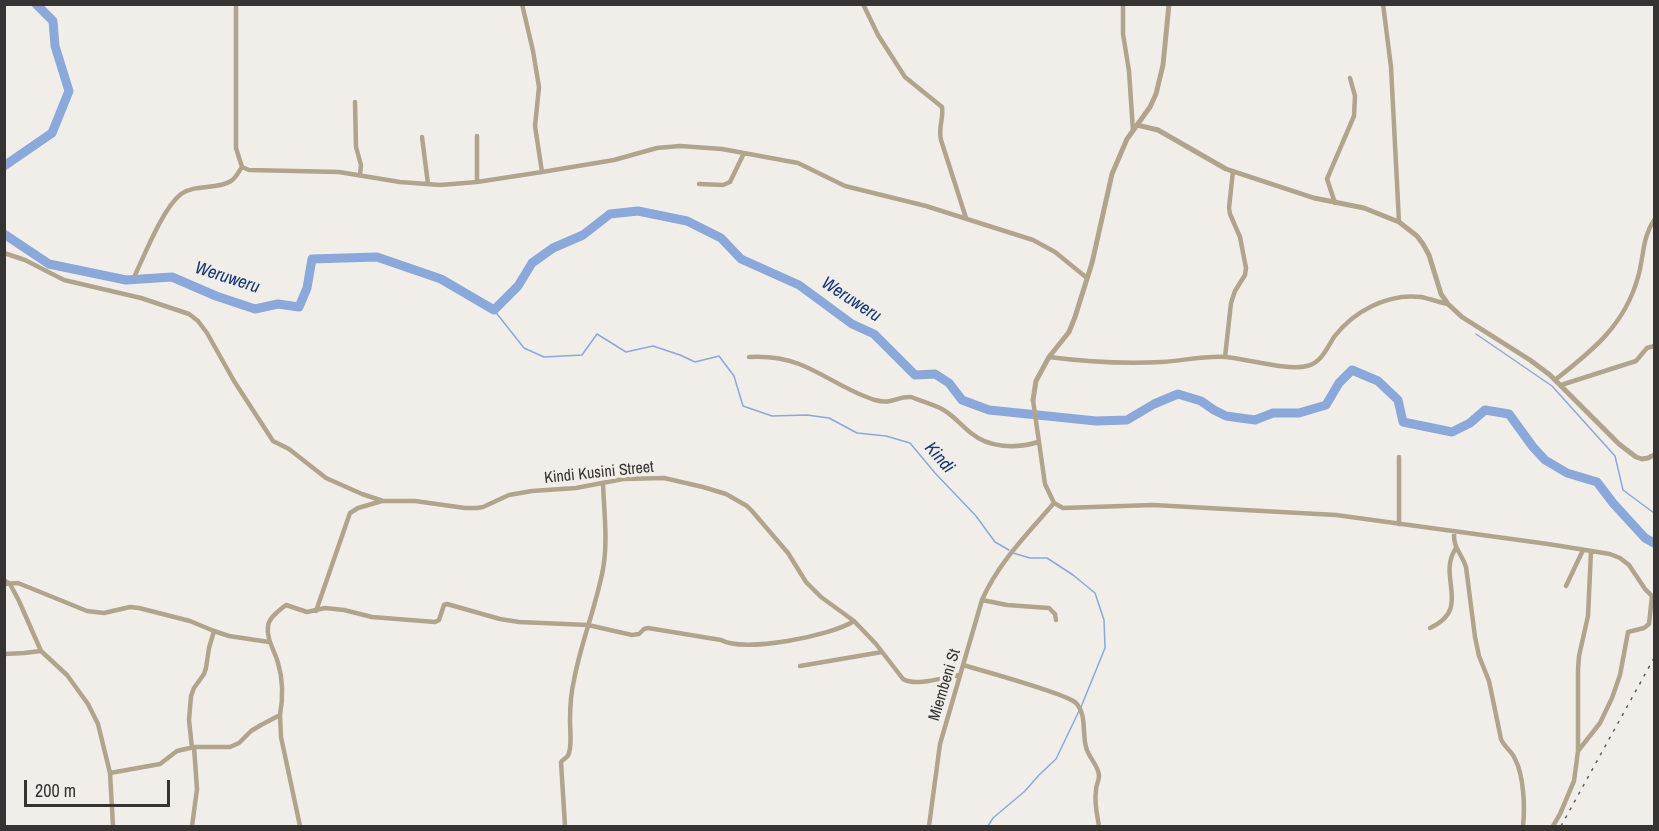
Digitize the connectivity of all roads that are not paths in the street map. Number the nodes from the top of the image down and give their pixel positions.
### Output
1 (236, 4) edge
2 (522, 4) edge
3 (863, 4) edge
4 (1123, 4) edge
5 (1169, 4) edge
6 (1383, 4) edge
7 (1350, 78) dead end
8 (355, 102) dead end
9 (1135, 128) junction
10 (477, 135) dead end
11 (422, 137) dead end
12 (744, 153) junction
13 (242, 166) junction
14 (1233, 171) junction
15 (542, 172) junction
16 (360, 175) junction
17 (477, 182) junction
18 (428, 184) junction
19 (699, 184) dead end
20 (1335, 203) junction
21 (966, 218) junction
22 (1654, 220) edge
23 (1399, 222) junction
24 (4, 254) edge
25 (135, 275) dead end
26 (1088, 278) junction
27 (1448, 304) junction
28 (1654, 346) edge
29 (749, 357) dead end
30 (1049, 357) junction
31 (1226, 357) junction
32 (1556, 380) junction
33 (1561, 385) junction
34 (1033, 400) joint
35 (1038, 442) junction
36 (1399, 457) dead end
37 (1654, 457) edge
38 (603, 483) junction
39 (383, 501) junction
40 (1054, 503) junction
41 (1399, 524) junction
42 (1454, 531) junction
43 (1456, 548) junction
44 (1583, 550) junction
45 (1591, 551) junction
46 (6, 583) edge
47 (1566, 586) dead end
48 (1653, 597) edge
49 (982, 600) junction
50 (316, 611) junction
51 (1056, 620) dead end
52 (854, 621) junction
53 (588, 625) junction
54 (1430, 628) dead end
55 (214, 631) junction
56 (270, 642) junction
57 (42, 651) junction
58 (882, 652) junction
59 (4, 654) edge
60 (963, 665) junction
61 (800, 666) dead end
62 (960, 675) junction
63 (280, 715) junction
64 (193, 748) junction
65 (1578, 751) junction
66 (110, 773) junction
67 (113, 826) edge
68 (192, 826) edge
69 (300, 826) edge
70 (565, 826) edge
71 (929, 826) edge
72 (1099, 826) edge
73 (1523, 826) edge
74 (1553, 826) edge

1 - 13 street
2 - 15 street
3 - 21 street
4 - 9 street
5 - 9 street
6 - 23 street
7 - 20 street
8 - 16 street
9 - 14 street
9 - 26 street
10 - 17 street
11 - 18 street
12 - 15 street
12 - 19 street
12 - 21 street
13 - 16 street
13 - 25 street
14 - 20 street
14 - 31 street
15 - 17 street
16 - 18 street
17 - 18 street
20 - 23 street
21 - 26 street
22 - 32 street
23 - 27 street
24 - 39 street, Kindi Kusini Street
26 - 30 street
27 - 31 street
27 - 32 street
28 - 33 street
29 - 35 street
30 - 31 street
30 - 34 street
32 - 33 street
33 - 37 street
34 - 35 street
35 - 40 street
36 - 41 street
38 - 39 street, Kindi Kusini Street
38 - 52 street, Kindi Kusini Street
38 - 53 street
39 - 50 street
40 - 41 street
40 - 49 street, Miembeni St
41 - 42 street
42 - 43 street
42 - 44 street
43 - 54 street
43 - 73 street
44 - 45 street
44 - 47 street
45 - 48 street
45 - 65 street
46 - 55 street
46 - 57 street
48 - 65 street
49 - 51 street
49 - 60 street, Miembeni St
50 - 53 street
50 - 56 street
52 - 53 street
52 - 58 street, Kindi Kusini Street
53 - 70 street
55 - 56 street
55 - 64 street
56 - 63 street
57 - 59 street
57 - 66 street
58 - 61 street
58 - 62 street, Kindi Kusini Street
60 - 62 street, Miembeni St
60 - 72 street
62 - 71 street, Miembeni St
63 - 64 street
63 - 69 street
64 - 66 street
64 - 68 street
65 - 74 street
66 - 67 street

